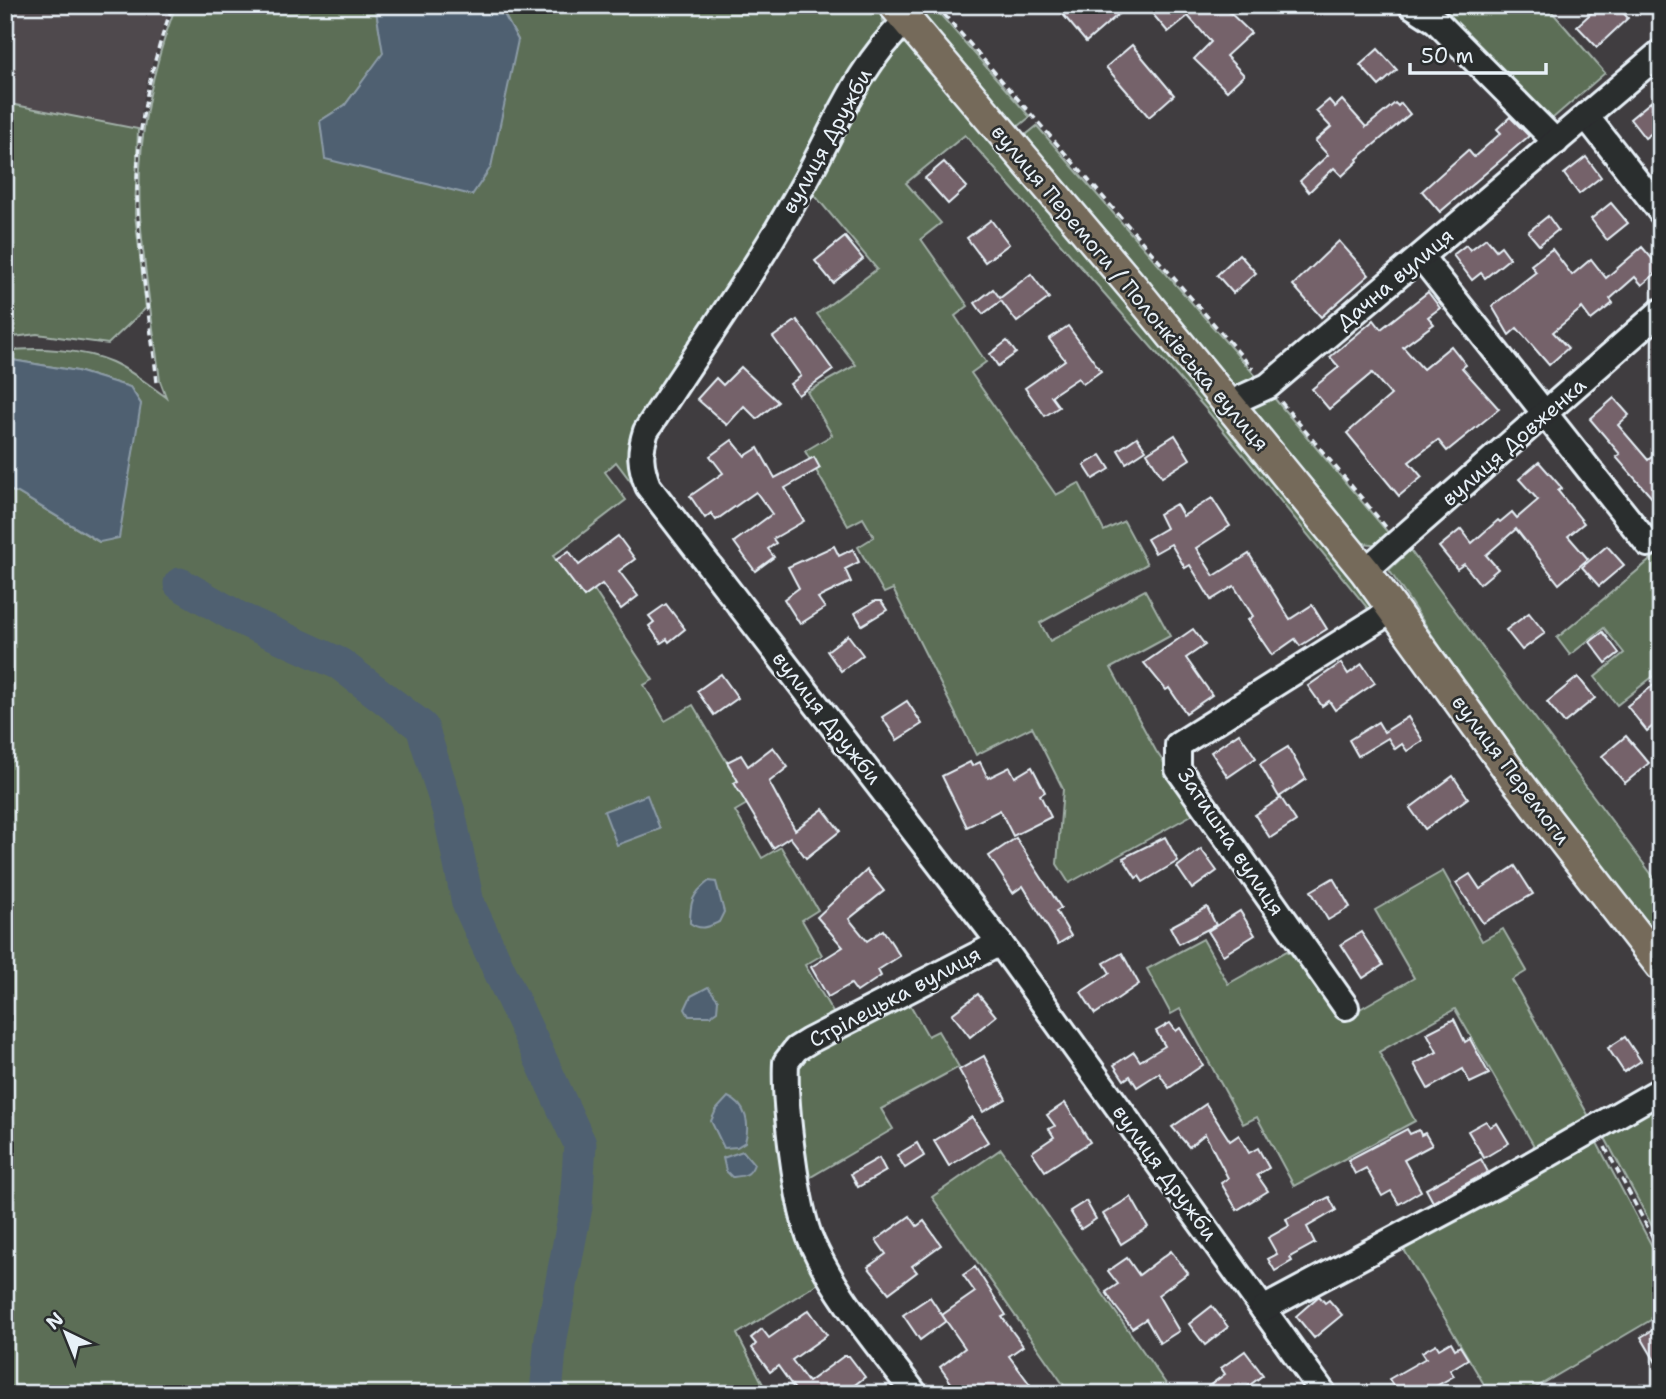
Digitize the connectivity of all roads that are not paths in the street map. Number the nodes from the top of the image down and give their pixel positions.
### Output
1 (1410, 5) edge
2 (901, 13) edge
3 (1661, 52) edge
4 (1586, 116) junction
5 (1556, 142) junction
6 (1661, 212) edge
7 (1422, 258) junction
8 (1661, 311) edge
9 (1226, 405) junction
10 (1545, 415) junction
11 (1648, 544) dead end
12 (1365, 571) junction
13 (1394, 609) junction
14 (1000, 943) junction
15 (1661, 965) edge
16 (1346, 1007) dead end
17 (1661, 1090) edge
18 (1263, 1310) junction
19 (915, 1394) edge
20 (1324, 1394) edge

1 - 5 street
2 - 9 main road, вулиця Перемоги / Полонківська вулиця
2 - 14 street, вулиця Дружби
3 - 4 street, Дачна вулиця
4 - 5 street, Дачна вулиця
4 - 6 street
5 - 7 street, Дачна вулиця
7 - 9 street, Дачна вулиця
7 - 10 street
8 - 10 street, вулиця Довженка
9 - 12 main road, вулиця Перемоги / Полонківська вулиця
10 - 11 street
10 - 12 street, вулиця Довженка
12 - 13 main road, вулиця Перемоги
13 - 15 main road, вулиця Перемоги
13 - 16 street, Затишна вулиця
14 - 18 street, вулиця Дружби
14 - 19 street, Стрілецька вулиця
17 - 18 street
18 - 20 street, вулиця Дружби

